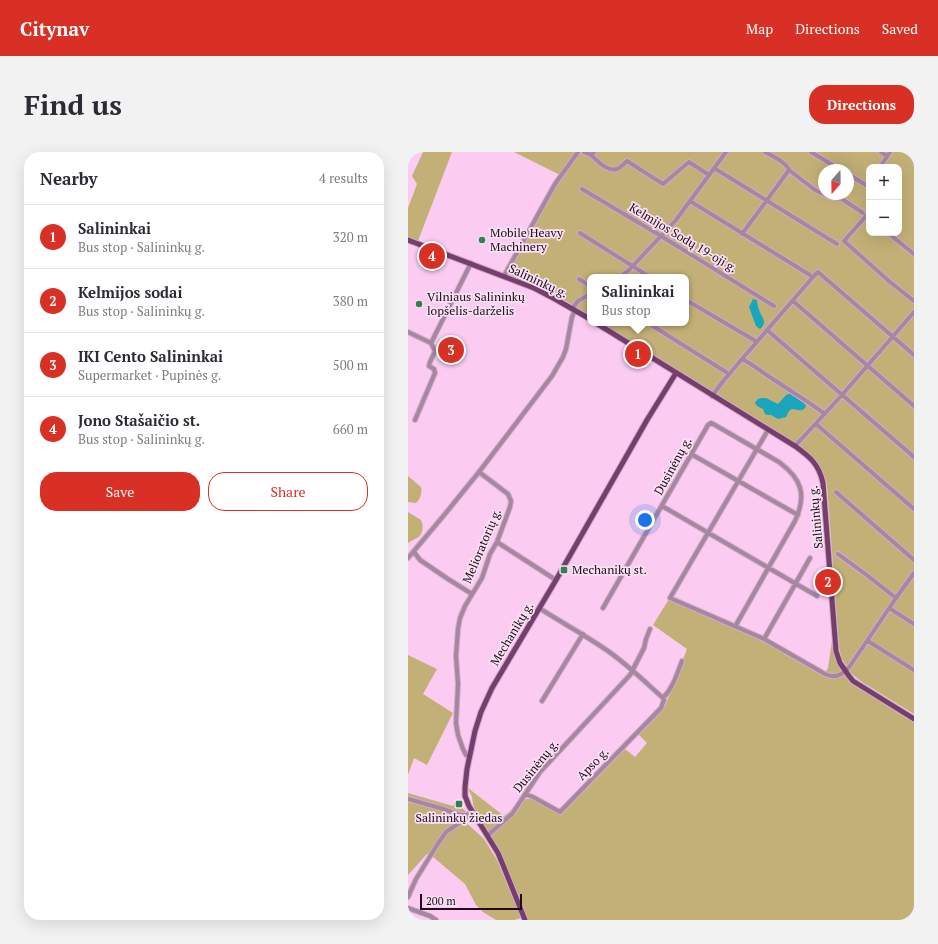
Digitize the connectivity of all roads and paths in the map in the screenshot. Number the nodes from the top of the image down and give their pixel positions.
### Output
1 (578, 152) edge
2 (584, 152) edge
3 (726, 152) edge
4 (765, 152) edge
5 (811, 152) edge
6 (881, 152) edge
7 (593, 154) edge
8 (889, 154) edge
9 (830, 164) edge
10 (882, 164) edge
11 (714, 168) junction
12 (788, 170) junction
13 (709, 175) junction
14 (854, 177) edge
15 (866, 184) edge
16 (582, 189) dead end
17 (690, 201) junction
18 (766, 201) junction
19 (866, 215) edge
20 (580, 233) dead end
21 (742, 234) junction
22 (661, 236) junction
23 (892, 236) edge
24 (408, 240) edge
25 (837, 244) dead end
26 (914, 254) edge
27 (471, 263) junction
28 (633, 266) junction
29 (624, 274) edge
30 (645, 274) edge
31 (810, 275) dead end
32 (504, 276) junction
33 (579, 279) dead end
34 (587, 284) edge
35 (587, 296) edge
36 (914, 301) edge
37 (689, 302) edge
38 (793, 302) junction
39 (774, 306) dead end
40 (574, 309) junction
41 (914, 312) edge
42 (587, 317) edge
43 (601, 326) edge
44 (653, 326) edge
45 (767, 330) junction
46 (408, 332) edge
47 (893, 336) junction
48 (754, 340) dead end
49 (431, 343) junction
50 (914, 355) edge
51 (742, 359) junction
52 (867, 366) junction
53 (726, 372) dead end
54 (676, 373) junction
55 (842, 394) junction
56 (712, 396) junction
57 (914, 406) edge
58 (824, 414) junction
59 (415, 420) dead end
60 (816, 424) junction
61 (768, 430) junction
62 (795, 446) junction
63 (756, 449) junction
64 (691, 454) junction
65 (914, 457) edge
66 (479, 472) junction
67 (738, 481) junction
68 (836, 492) dead end
69 (662, 506) junction
70 (914, 509) edge
71 (798, 515) junction
72 (708, 533) junction
73 (497, 542) junction
74 (414, 552) junction
75 (838, 554) dead end
76 (408, 558) edge
77 (810, 558) dead end
78 (914, 560) edge
79 (769, 568) junction
80 (913, 575) edge
81 (556, 580) junction
82 (796, 583) junction
83 (472, 594) junction
84 (817, 596) dead end
85 (896, 598) junction
86 (539, 608) junction
87 (603, 608) dead end
88 (889, 608) junction
89 (914, 624) edge
90 (736, 625) junction
91 (650, 629) dead end
92 (583, 634) junction
93 (764, 639) junction
94 (868, 641) junction
95 (682, 662) dead end
96 (632, 670) junction
97 (914, 670) edge
98 (845, 671) junction
99 (664, 698) junction
100 (542, 700) dead end
101 (914, 719) edge
102 (469, 756) junction
103 (525, 794) junction
104 (408, 799) edge
105 (473, 813) junction
106 (466, 815) junction
107 (488, 835) junction
108 (408, 897) edge
109 (408, 908) edge
110 (436, 920) edge
111 (525, 920) edge

1 - 32 street
2 - 7 street
3 - 11 street
4 - 12 street
5 - 9 street
6 - 8 street
7 - 13 street
8 - 10 street
11 - 13 street
11 - 18 street
12 - 18 street
12 - 19 street
13 - 17 street
14 - 15 street
16 - 22 street, Kelmijos Sodų 19-oji g.
17 - 21 street
17 - 22 street
18 - 21 street
18 - 25 street
19 - 36 street
20 - 28 street
21 - 31 street
22 - 28 street
22 - 39 street, Kelmijos Sodų 19-oji g.
23 - 26 street
24 - 27 main road, Salininkų g.
27 - 32 main road, Salininkų g.
27 - 49 street
28 - 29 street
28 - 30 street
32 - 40 main road, Salininkų g.
33 - 34 street
35 - 40 street
37 - 48 street
38 - 45 street
38 - 47 street
38 - 52 street
40 - 42 main road, Salininkų g.
40 - 66 street
41 - 47 street
43 - 54 main road, Salininkų g.
44 - 53 street
45 - 51 street
45 - 55 street
46 - 49 street
47 - 50 street
47 - 52 street
49 - 59 street
51 - 56 street
51 - 58 street
52 - 55 street
52 - 57 street
54 - 56 main road, Salininkų g.
54 - 81 main road, Mechanikų g.
55 - 58 street
55 - 65 street
56 - 61 main road, Salininkų g.
58 - 60 street
60 - 62 street
60 - 70 street
61 - 62 main road, Salininkų g.
61 - 63 street
62 - 98 main road, Salininkų g.
63 - 64 street, Dusinėnų g.
63 - 67 street
63 - 71 street, Dusinėnų g.
64 - 67 street
64 - 69 street, Dusinėnų g.
66 - 73 street, Melioratorių g.
66 - 74 street
67 - 71 street
67 - 72 street
68 - 78 street
69 - 72 street
69 - 87 street, Dusinėnų g.
71 - 79 street, Dusinėnų g.
72 - 79 street
72 - 90 street
73 - 81 street
73 - 83 street, Melioratorių g.
74 - 76 street
74 - 83 street
75 - 85 street
77 - 82 street
79 - 82 street
79 - 90 street, Dusinėnų g.
80 - 85 street
81 - 86 main road, Mechanikų g.
82 - 84 street
82 - 93 street
83 - 102 street, Melioratorių g.
85 - 88 street
86 - 92 street
86 - 102 main road, Mechanikų g.
88 - 89 street
88 - 94 street
90 - 93 street
91 - 96 street, Dusinėnų g.
92 - 96 street
92 - 100 street
93 - 98 street
94 - 97 street
94 - 98 street
95 - 99 street, Apso g.
96 - 99 street
96 - 103 street, Dusinėnų g.
98 - 101 main road, Salininkų g.
99 - 103 street, Apso g.
102 - 105 main road, Mechanikų g.
103 - 107 street, Dusinėnų g.
104 - 106 street
105 - 106 street
105 - 107 main road, Mechanikų g.
106 - 108 street
107 - 111 main road, Mechanikų g.
109 - 110 street

